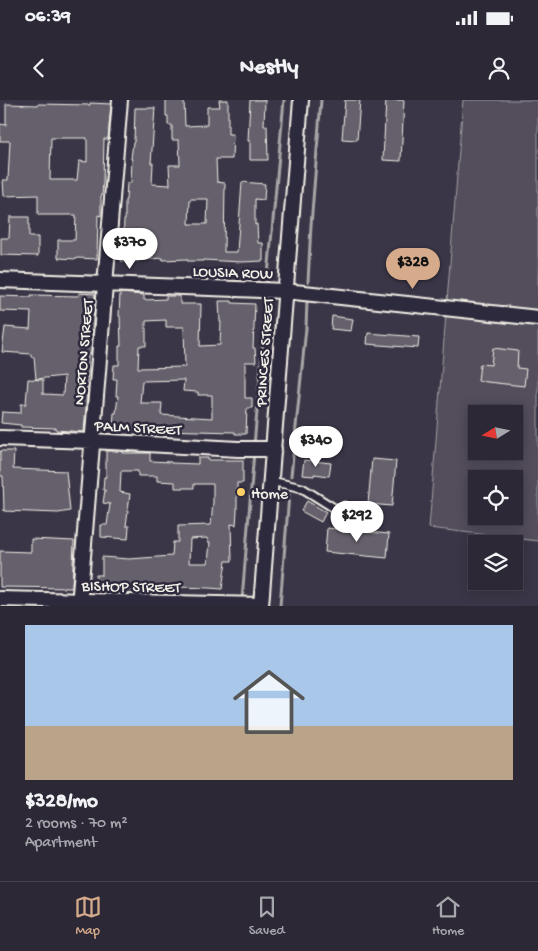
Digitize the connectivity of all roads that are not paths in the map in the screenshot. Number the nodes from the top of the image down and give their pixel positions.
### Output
1 (120, 100) edge
2 (301, 100) edge
3 (0, 280) edge
4 (105, 284) junction
5 (281, 291) junction
6 (538, 318) edge
7 (0, 438) edge
8 (92, 441) junction
9 (269, 449) junction
10 (271, 482) junction
11 (345, 506) dead end
12 (0, 599) edge
13 (79, 604) edge
14 (258, 605) edge

1 - 4 street, NORTON STREET
2 - 5 street, PRINCES STREET
3 - 4 street, LOUSIA ROW
4 - 5 street, LOUSIA ROW
4 - 8 street, NORTON STREET
5 - 6 street, LOUSIA ROW
5 - 9 street, PRINCES STREET
7 - 8 street, PALM STREET
8 - 9 street, PALM STREET
8 - 13 street, NORTON STREET
9 - 10 street, PRINCES STREET
10 - 11 lane
10 - 14 street, PRINCES STREET
12 - 13 street, BISHOP STREET
13 - 14 street, BISHOP STREET

